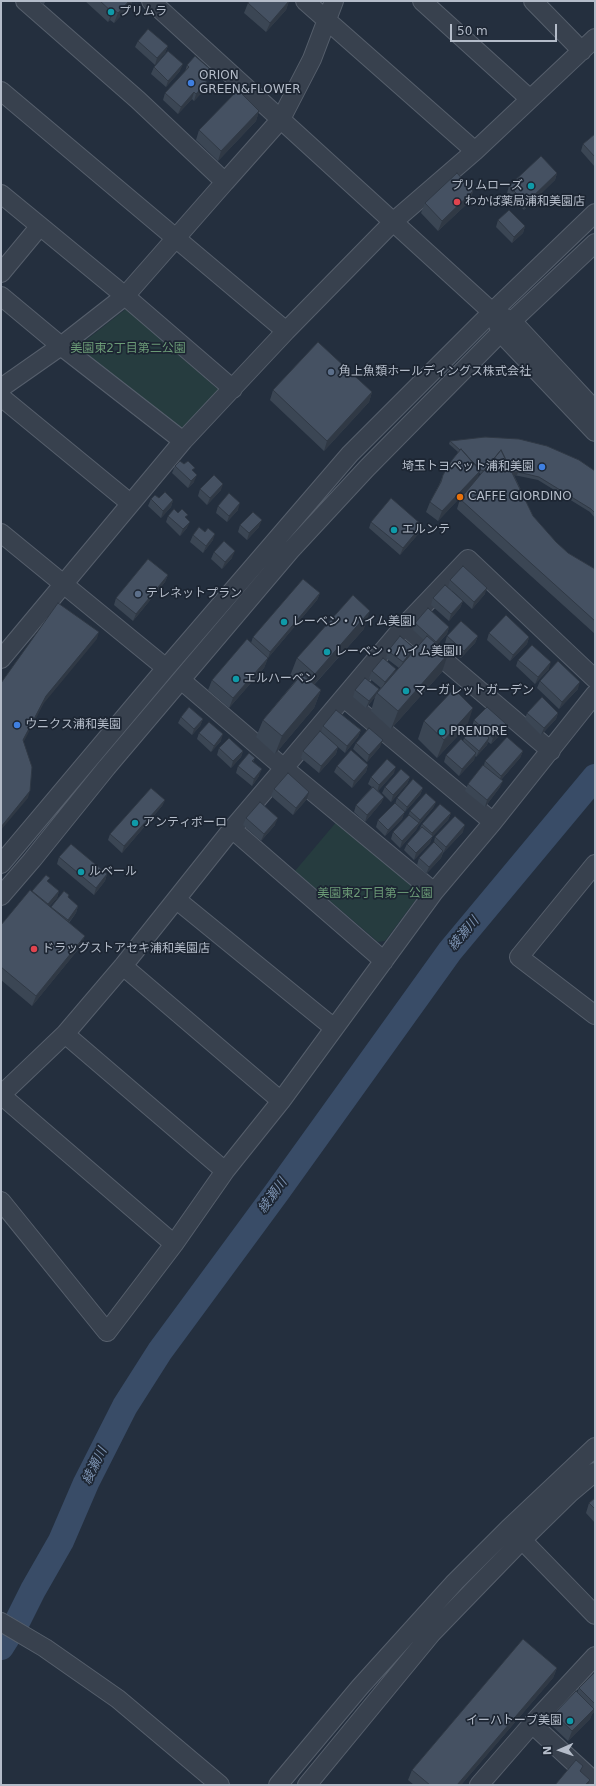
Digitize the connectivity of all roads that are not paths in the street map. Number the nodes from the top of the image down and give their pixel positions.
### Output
1 (25, 1) edge
2 (151, 1) edge
3 (305, 1) edge
4 (334, 1) edge
5 (422, 1) edge
6 (533, 1) edge
7 (327, 19) junction
8 (595, 38) edge
9 (582, 51) junction
10 (1, 91) edge
11 (530, 99) junction
12 (281, 119) junction
13 (475, 151) junction
14 (226, 182) junction
15 (1, 194) edge
16 (595, 213) edge
17 (394, 221) junction
18 (40, 226) junction
19 (176, 238) junction
20 (595, 243) edge
21 (1, 273) edge
22 (1, 296) edge
23 (125, 296) junction
24 (492, 312) junction
25 (507, 327) junction
26 (286, 331) junction
27 (61, 346) junction
28 (1, 388) edge
29 (233, 389) junction
30 (1, 397) edge
31 (595, 410) edge
32 (595, 432) edge
33 (183, 441) junction
34 (130, 503) junction
35 (1, 533) edge
36 (64, 584) junction
37 (404, 626) junction
38 (1, 659) edge
39 (166, 668) junction
40 (595, 678) edge
41 (180, 680) junction
42 (595, 694) edge
43 (344, 698) junction
44 (551, 751) junction
45 (284, 768) junction
46 (493, 822) junction
47 (232, 829) junction
48 (1, 864) edge
49 (592, 875) edge
50 (434, 892) junction
51 (1, 896) edge
52 (177, 900) junction
53 (384, 961) junction
54 (123, 966) junction
55 (595, 1015) edge
56 (334, 1028) junction
57 (65, 1034) junction
58 (1, 1095) edge
59 (280, 1101) junction
60 (225, 1171) junction
61 (1, 1200) edge
62 (174, 1244) junction
63 (595, 1447) edge
64 (595, 1472) edge
65 (522, 1540) junction
66 (595, 1615) edge
67 (1, 1622) edge
68 (595, 1656) edge
69 (532, 1724) junction
70 (595, 1782) edge
71 (220, 1785) edge
72 (278, 1785) edge
73 (307, 1785) edge
74 (479, 1785) edge

1 - 14 street
2 - 12 street
3 - 7 street
4 - 7 street
5 - 11 street
6 - 9 street
7 - 12 street
7 - 13 street
8 - 9 street
9 - 11 street
10 - 19 street
11 - 13 street
12 - 14 street
12 - 17 street
13 - 17 street
14 - 19 street
15 - 18 street
16 - 24 street
17 - 24 street
17 - 26 street
18 - 21 street
18 - 23 street
19 - 23 street
19 - 26 street
20 - 25 street
22 - 27 street
23 - 27 street
23 - 29 street
24 - 25 street
24 - 39 street
25 - 31 street
25 - 32 street
25 - 41 street
26 - 29 street
27 - 28 street
27 - 33 street
29 - 33 street
30 - 34 street
33 - 34 street
34 - 36 street
35 - 36 street
36 - 38 street
36 - 39 street
37 - 40 street
37 - 43 street
37 - 44 street
39 - 48 street
41 - 45 street
41 - 51 street
42 - 44 street
43 - 45 street
43 - 46 street
44 - 46 street
45 - 47 street
45 - 50 street
46 - 50 street
47 - 52 street
47 - 53 street
49 - 55 street
50 - 53 street
52 - 54 street
52 - 56 street
53 - 56 street
54 - 57 street
54 - 59 street
56 - 59 street
57 - 58 street
57 - 60 street
58 - 62 street
59 - 60 street
60 - 62 street
61 - 62 street
63 - 72 street
64 - 65 street
65 - 66 street
65 - 73 street
67 - 71 street
68 - 69 street
69 - 70 street
69 - 74 street

